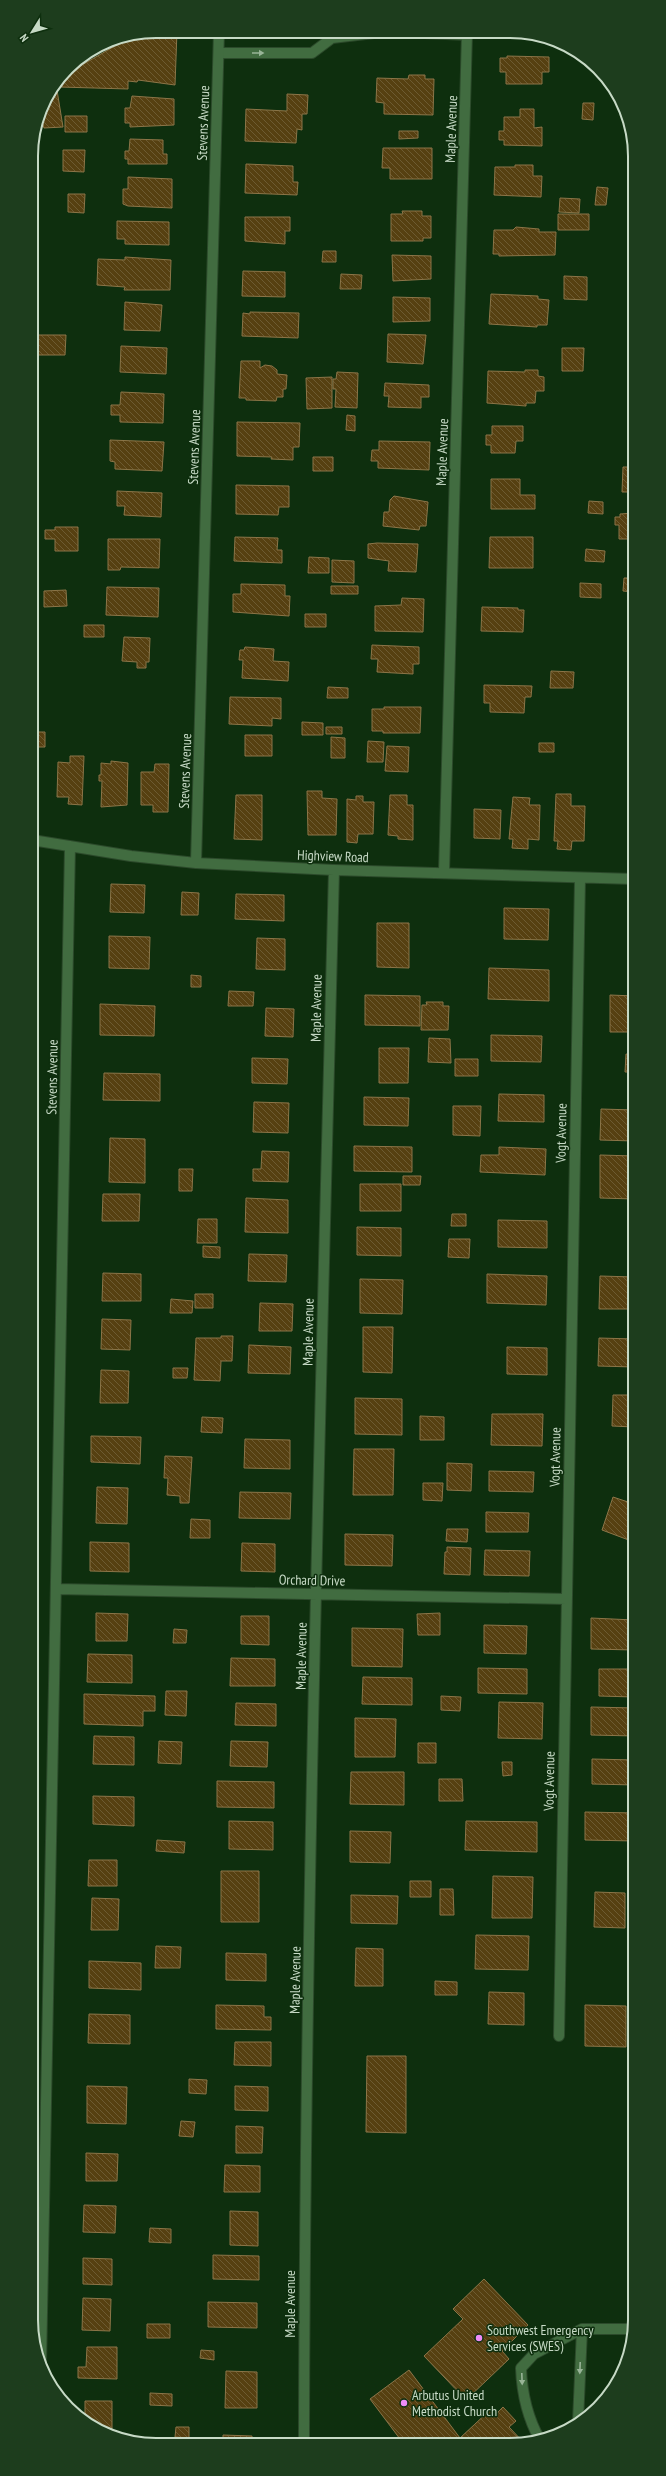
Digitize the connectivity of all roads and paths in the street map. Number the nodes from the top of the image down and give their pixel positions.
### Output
1 (220, 38) edge
2 (332, 38) edge
3 (467, 38) edge
4 (219, 53) junction
5 (38, 841) edge
6 (70, 846) junction
7 (196, 863) junction
8 (334, 870) junction
9 (444, 873) junction
10 (580, 879) junction
11 (628, 879) edge
12 (56, 1588) junction
13 (316, 1594) junction
14 (567, 1599) junction
15 (559, 2036) dead end
16 (628, 2329) edge
17 (582, 2330) junction
18 (41, 2347) edge
19 (578, 2417) edge
20 (537, 2435) edge
21 (304, 2438) edge

1 - 4 street, Stevens Avenue
4 -> 2 street
3 - 9 street, Maple Avenue
4 - 7 street, Stevens Avenue
5 - 6 street, Highview Road
6 - 7 street, Highview Road
6 - 12 street, Stevens Avenue
7 - 8 street, Highview Road
8 - 9 street, Highview Road
8 - 13 street, Maple Avenue
9 - 10 street, Highview Road
10 - 11 street, Highview Road
10 - 14 street, Vogt Avenue
12 - 13 street, Orchard Drive
12 - 18 street, Stevens Avenue
13 - 14 street, Orchard Drive
13 - 21 street, Maple Avenue
14 - 15 street, Vogt Avenue
16 - 17 street
17 -> 19 street
17 -> 20 street

